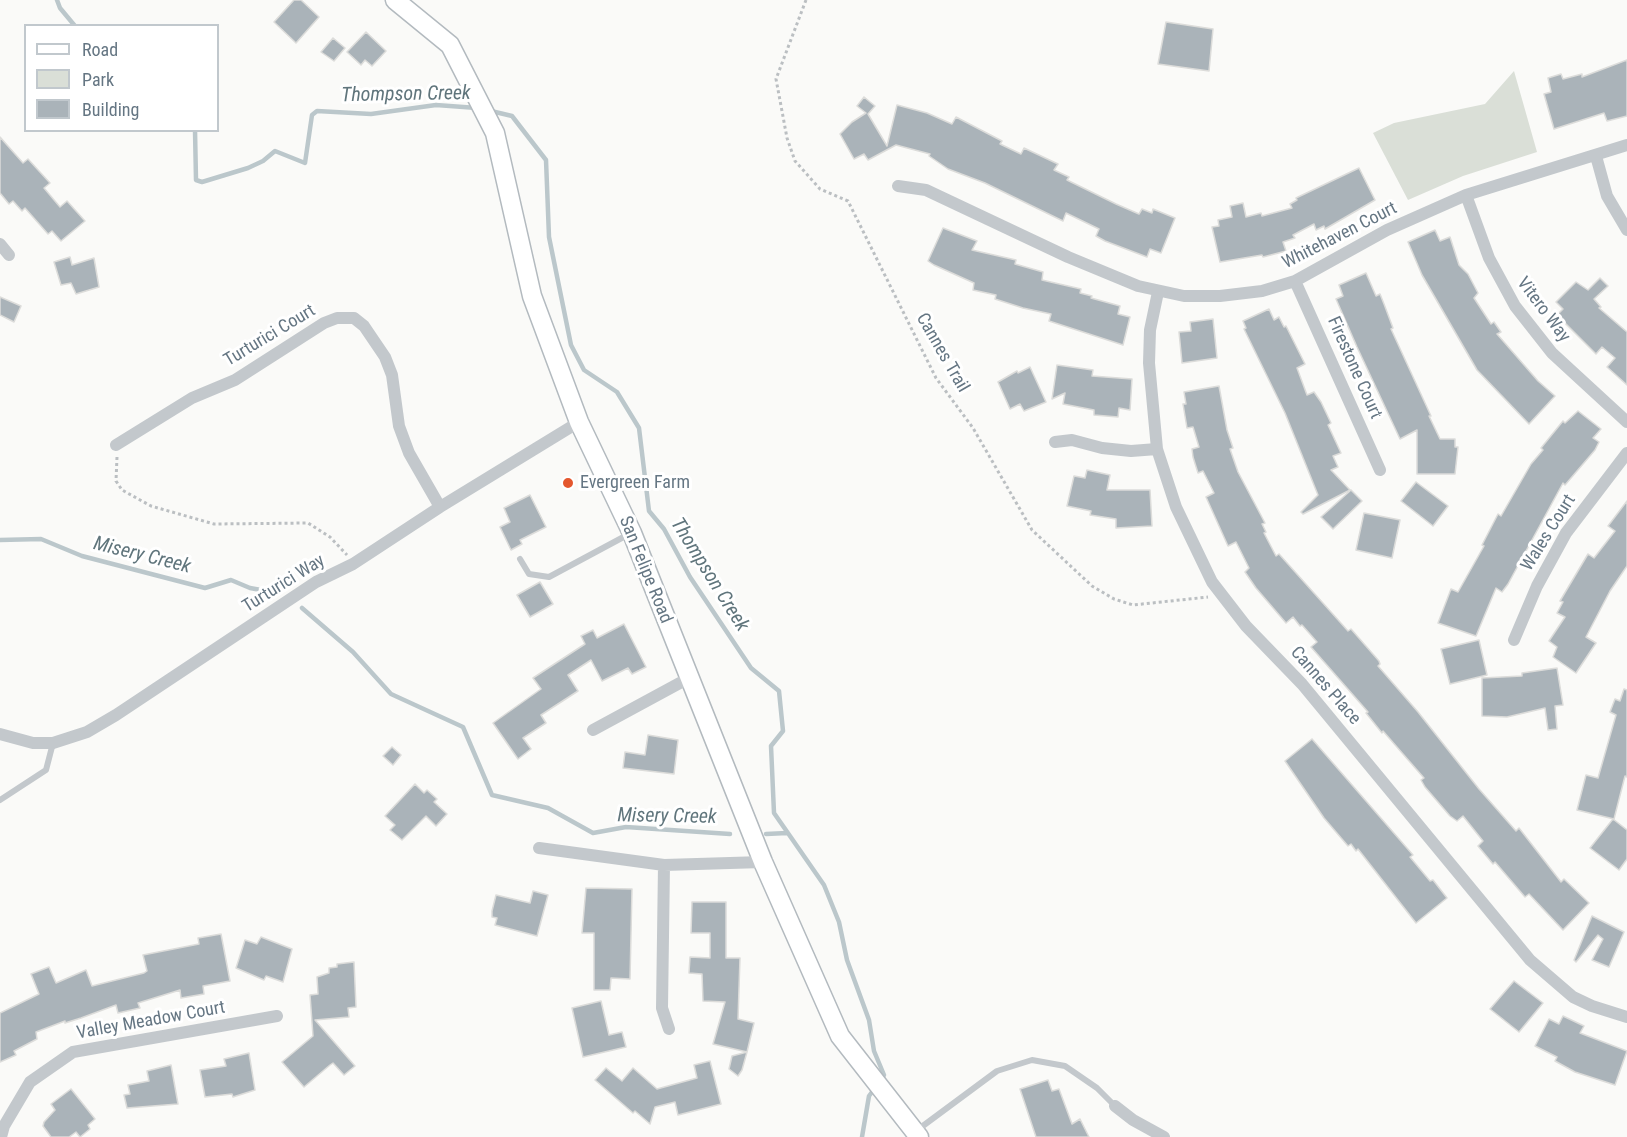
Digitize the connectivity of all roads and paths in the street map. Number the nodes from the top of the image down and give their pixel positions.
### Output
1 (395, 0) edge
2 (806, 0) edge
3 (1627, 145) edge
4 (1596, 156) junction
5 (898, 186) dead end
6 (1466, 195) junction
7 (1627, 230) edge
8 (0, 244) edge
9 (9, 255) dead end
10 (1295, 281) junction
11 (1158, 292) junction
12 (579, 422) junction
13 (1627, 422) edge
14 (1055, 442) dead end
15 (116, 445) joint
16 (1157, 448) junction
17 (1627, 453) edge
18 (1380, 470) dead end
19 (440, 507) junction
20 (632, 533) junction
21 (520, 560) dead end
22 (353, 564) junction
23 (1220, 592) junction
24 (1514, 640) dead end
25 (689, 678) junction
26 (593, 730) dead end
27 (0, 734) edge
28 (53, 743) junction
29 (0, 800) edge
30 (539, 848) dead end
31 (763, 862) junction
32 (664, 865) junction
33 (277, 1016) dead end
34 (1627, 1017) edge
35 (669, 1029) dead end
36 (1115, 1106) joint
37 (917, 1134) edge
38 (1, 1137) edge
39 (1164, 1137) edge

1 - 12 street, San Felipe Road
2 - 23 path, Cannes Trail
3 - 4 street, Whitehaven Court
4 - 6 street, Whitehaven Court
4 - 7 street
5 - 11 street, Whitehaven Court
6 - 10 street, Whitehaven Court
6 - 13 street, Vitero Way
8 - 9 street
10 - 11 street, Whitehaven Court
10 - 18 street, Firestone Court
11 - 16 street, Cannes Place
12 - 19 street, Turturici Way
12 - 20 street, San Felipe Road
14 - 16 street
15 - 19 street, Turturici Court
15 - 22 path
16 - 23 street, Cannes Place
17 - 24 street, Wales Court
19 - 22 street, Turturici Way
20 - 21 lane
20 - 25 street, San Felipe Road
22 - 28 street, Turturici Way
23 - 34 street, Cannes Place
25 - 26 street
25 - 31 street, San Felipe Road
27 - 28 street, Turturici Way
28 - 29 lane
30 - 32 street
31 - 32 street
31 - 37 street, San Felipe Road
32 - 35 street
33 - 38 street, Valley Meadow Court
36 - 37 lane
36 - 39 street

